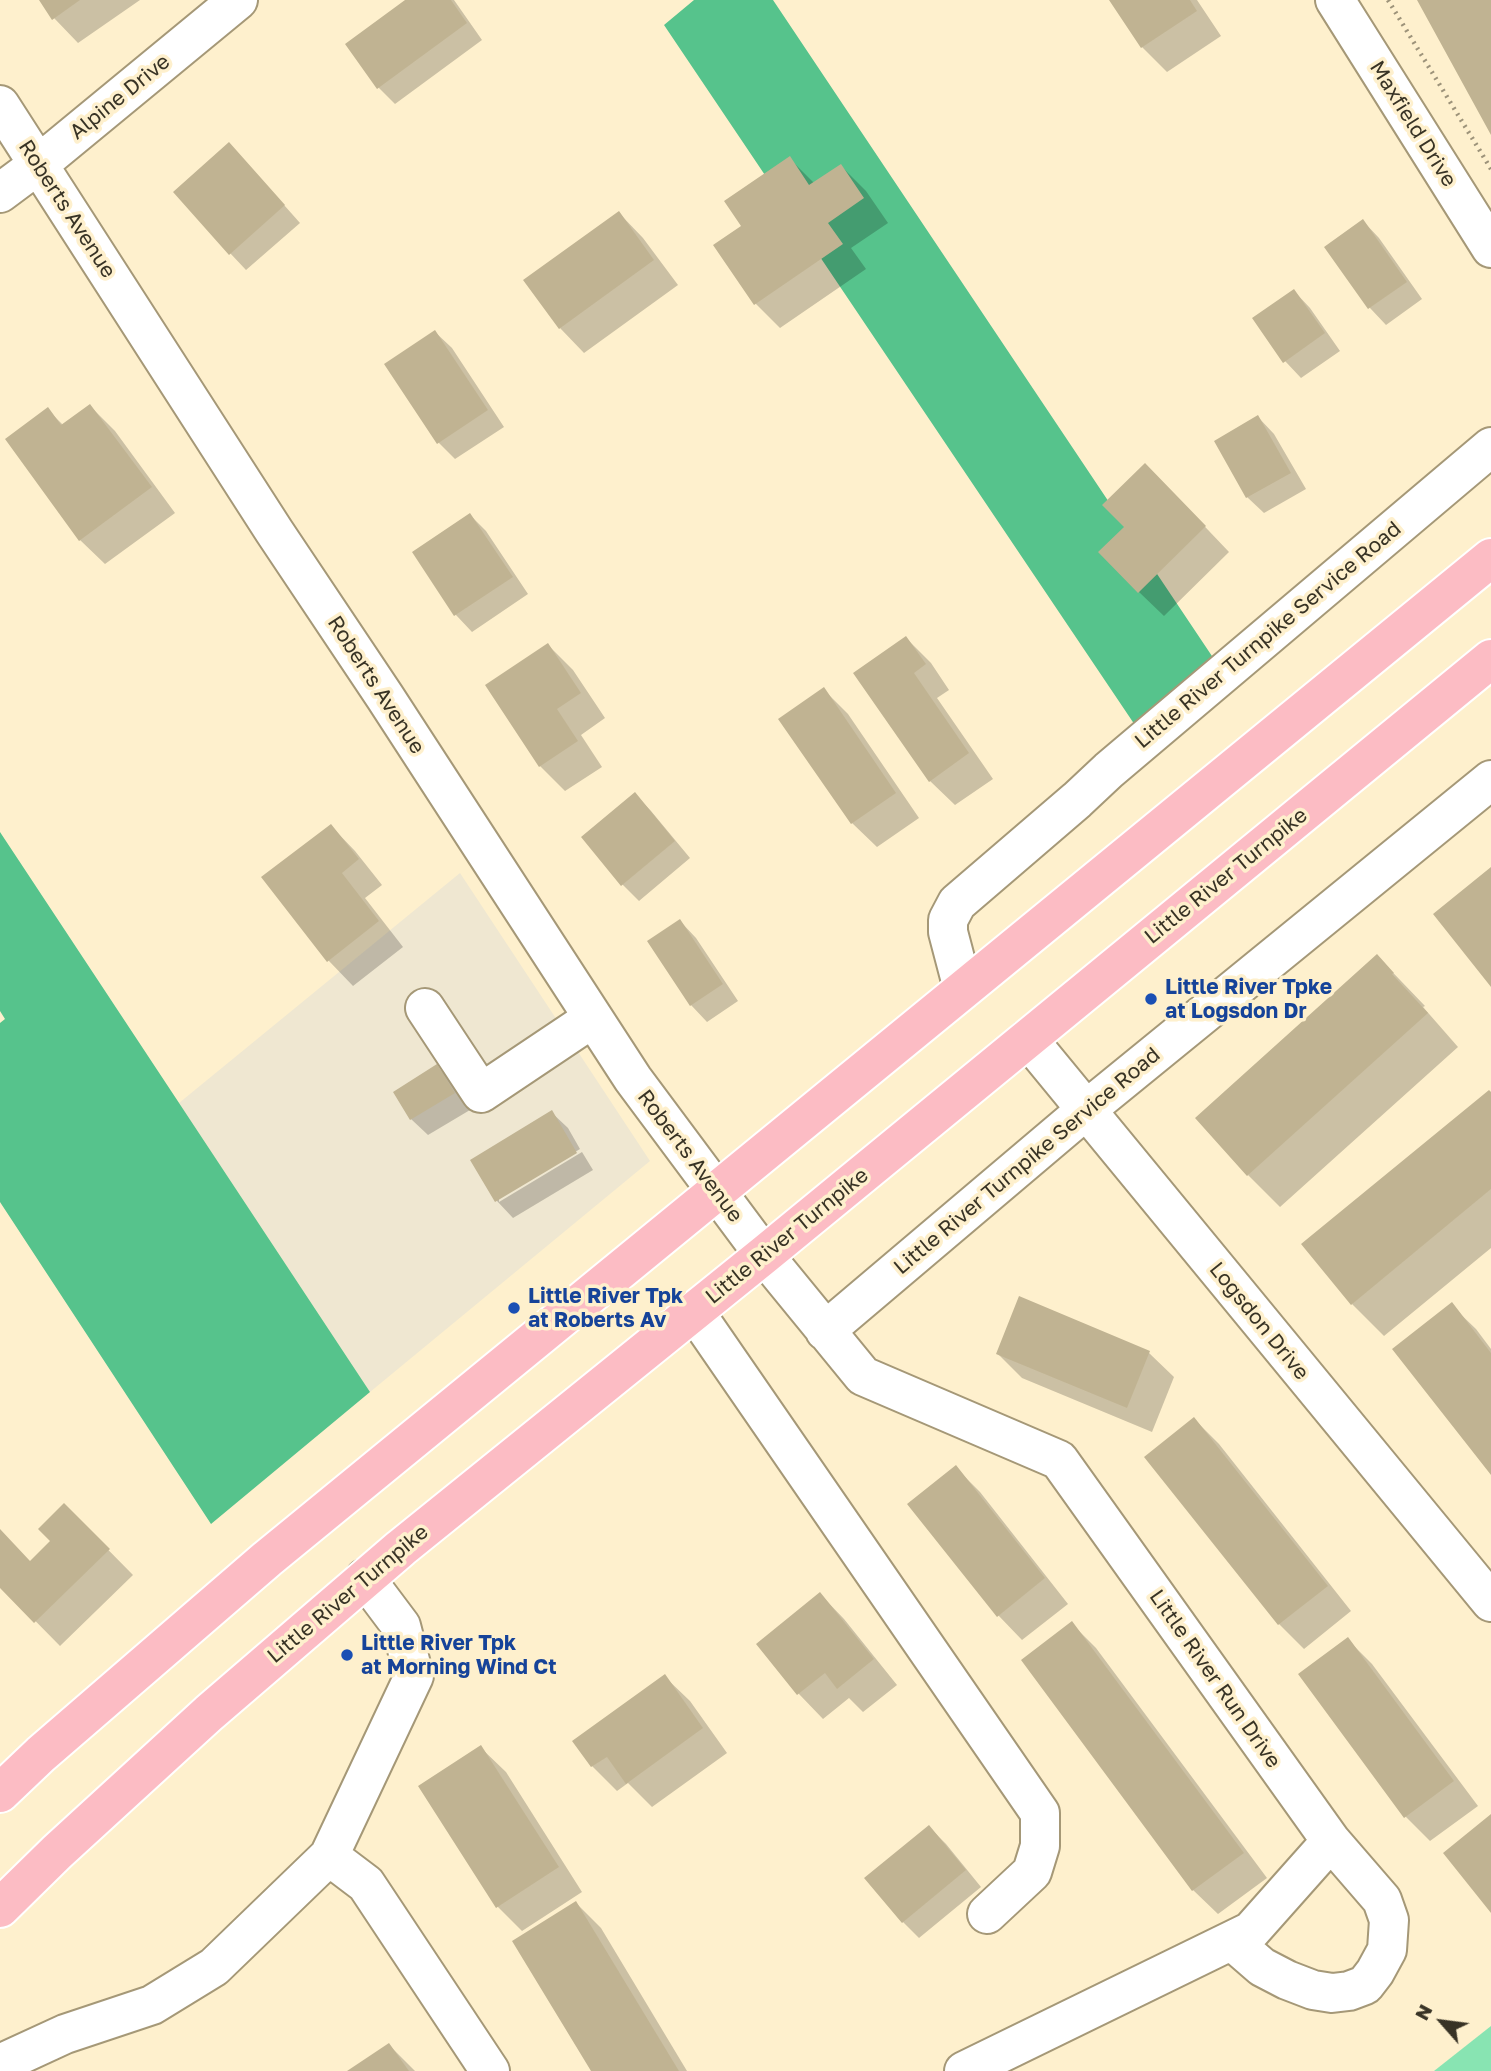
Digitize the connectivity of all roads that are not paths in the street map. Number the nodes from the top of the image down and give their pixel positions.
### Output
1 (238, 0) edge
2 (1335, 0) edge
3 (0, 105) edge
4 (39, 164) junction
5 (0, 193) edge
6 (1491, 248) edge
7 (1491, 447) edge
8 (1491, 558) edge
9 (1491, 659) edge
10 (1491, 780) edge
11 (963, 989) junction
12 (425, 1008) dead end
13 (593, 1018) junction
14 (1028, 1039) junction
15 (1086, 1110) junction
16 (716, 1191) junction
17 (764, 1255) junction
18 (694, 1311) junction
19 (825, 1331) junction
20 (365, 1578) junction
21 (1491, 1602) edge
22 (0, 1793) edge
23 (1331, 1842) junction
24 (329, 1856) junction
25 (0, 1908) edge
26 (986, 1914) dead end
27 (1232, 1941) junction
28 (0, 2064) edge
29 (490, 2071) edge
30 (964, 2071) edge

1 - 4 street, Alpine Drive
2 - 6 street, Maxfield Drive
3 - 4 street, Roberts Avenue
4 - 5 street, Alpine Drive
4 - 13 street, Roberts Avenue
7 - 11 street, Little River Turnpike Service Road
8 - 11 main road
9 - 14 main road, Little River Turnpike
10 - 15 street, Little River Turnpike Service Road
11 - 16 main road
12 - 13 street
13 - 16 street, Roberts Avenue
14 - 15 street, Logsdon Drive
14 - 17 main road, Little River Turnpike
15 - 19 street, Little River Turnpike Service Road
15 - 21 street, Logsdon Drive
16 - 17 street, Roberts Avenue
16 - 22 main road
17 - 18 main road, Little River Turnpike
17 - 19 street, Little River Run Drive
18 - 20 main road, Little River Turnpike
18 - 26 street
19 - 23 street, Little River Run Drive
20 - 24 street
20 - 25 main road, Little River Turnpike
23 - 27 street
23 - 27 street, Little River Run Drive
24 - 28 street
24 - 29 street
27 - 30 street

